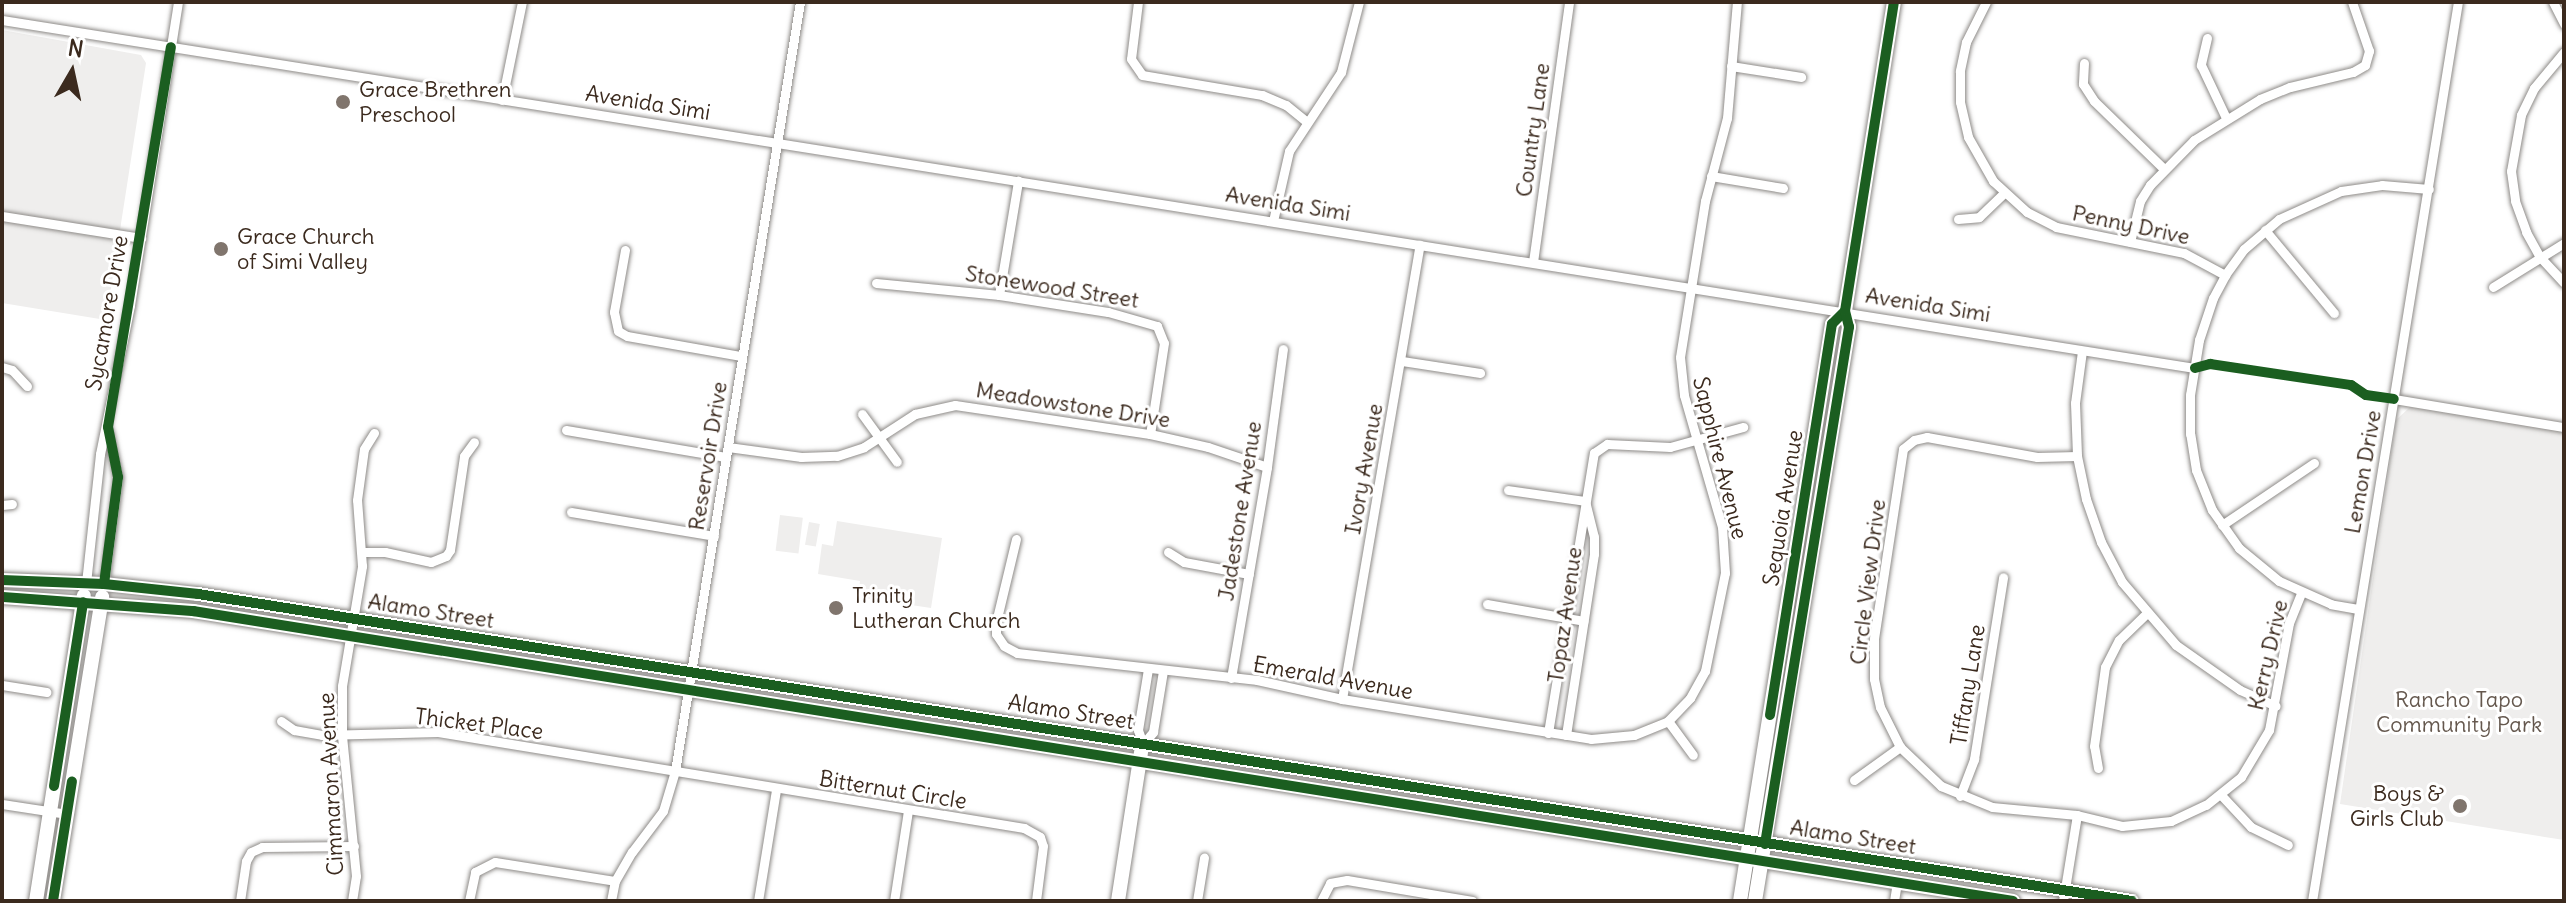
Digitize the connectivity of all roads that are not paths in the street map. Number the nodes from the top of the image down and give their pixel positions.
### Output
1 (178, 2) edge
2 (522, 2) edge
3 (800, 2) edge
4 (1138, 2) edge
5 (1359, 2) edge
6 (1569, 2) edge
7 (1737, 2) edge
8 (1894, 2) edge
9 (1986, 2) edge
10 (2352, 2) edge
11 (2458, 2) edge
12 (2553, 2) edge
13 (2, 20) edge
14 (2564, 24) edge
15 (2207, 38) dead end
16 (171, 47) junction
17 (2564, 52) edge
18 (2084, 63) dead end
19 (1731, 66) junction
20 (1801, 77) dead end
21 (502, 100) junction
22 (2226, 118) junction
23 (1307, 122) junction
24 (776, 143) junction
25 (2164, 169) junction
26 (1711, 176) junction
27 (1018, 181) junction
28 (1783, 188) dead end
29 (2429, 189) junction
30 (2004, 193) junction
31 (2, 216) edge
32 (1958, 219) dead end
33 (1273, 221) junction
34 (2265, 230) junction
35 (141, 238) junction
36 (2130, 242) junction
37 (2564, 243) edge
38 (1420, 245) junction
39 (625, 250) dead end
40 (2540, 257) junction
41 (1533, 262) junction
42 (2225, 275) junction
43 (876, 283) dead end
44 (2564, 283) edge
45 (2493, 287) dead end
46 (1691, 288) junction
47 (999, 295) junction
48 (1845, 311) junction
49 (2334, 313) dead end
50 (1283, 349) dead end
51 (2082, 351) junction
52 (741, 356) junction
53 (1402, 361) junction
54 (2, 367) edge
55 (2195, 368) junction
56 (1480, 373) dead end
57 (27, 386) dead end
58 (2394, 399) junction
59 (862, 414) dead end
60 (108, 427) junction
61 (1743, 427) dead end
62 (2564, 427) edge
63 (566, 430) dead end
64 (374, 433) dead end
65 (1150, 434) junction
66 (878, 438) junction
67 (1697, 440) junction
68 (474, 442) dead end
69 (727, 452) junction
70 (2077, 456) junction
71 (897, 462) dead end
72 (2314, 463) dead end
73 (1267, 467) junction
74 (1508, 490) dead end
75 (1585, 501) junction
76 (571, 512) dead end
77 (2222, 525) junction
78 (714, 536) junction
79 (1016, 539) dead end
80 (362, 552) junction
81 (1168, 552) dead end
82 (1249, 574) junction
83 (2003, 577) dead end
84 (2, 580) edge
85 (86, 583) junction
86 (104, 584) junction
87 (2301, 593) junction
88 (2, 597) edge
89 (83, 602) junction
90 (100, 603) junction
91 (1487, 604) dead end
92 (2358, 609) junction
93 (2146, 614) junction
94 (1567, 618) junction
95 (354, 619) junction
96 (1584, 621) junction
97 (350, 636) junction
98 (1148, 669) junction
99 (1163, 671) junction
100 (691, 672) junction
101 (1231, 678) junction
102 (2, 685) edge
103 (688, 691) junction
104 (46, 692) dead end
105 (1342, 699) junction
106 (2276, 706) junction
107 (281, 721) dead end
108 (1668, 721) junction
109 (1548, 733) junction
110 (342, 735) junction
111 (1566, 735) junction
112 (1143, 744) junction
113 (1900, 747) junction
114 (1693, 755) dead end
115 (1138, 761) junction
116 (2098, 768) dead end
117 (675, 771) junction
118 (1854, 780) dead end
119 (776, 790) junction
120 (2221, 795) junction
121 (1960, 796) junction
122 (2, 804) edge
123 (50, 811) junction
124 (908, 811) junction
125 (67, 814) junction
126 (2077, 815) junction
127 (1757, 843) junction
128 (2288, 845) dead end
129 (354, 846) junction
130 (1204, 858) dead end
131 (1754, 858) junction
132 (615, 881) junction
133 (1897, 883) junction
134 (2064, 896) edge
135 (1465, 900) edge
136 (36, 901) edge
137 (53, 901) edge
138 (240, 901) edge
139 (352, 901) edge
140 (469, 901) edge
141 (611, 901) edge
142 (758, 901) edge
143 (894, 901) edge
144 (1036, 901) edge
145 (1118, 901) edge
146 (1197, 901) edge
147 (1321, 901) edge
148 (1740, 901) edge
149 (1755, 901) edge
150 (1894, 901) edge
151 (2013, 901) edge
152 (2132, 901) edge
153 (2312, 901) edge

1 - 16 street, Sycamore Drive
2 - 21 street
3 - 24 street, Reservoir Drive
4 - 23 street
5 - 23 street
6 - 41 street, Country Lane
7 - 19 street, Sapphire Avenue
8 - 48 main road, Sequoia Avenue
9 - 30 street, Penny Drive
10 - 22 street
11 - 29 street, Lemon Drive
12 - 14 street
13 - 16 street, Avenida Simi
15 - 22 street
16 - 21 street, Avenida Simi
16 - 35 street, Sycamore Drive
17 - 40 street
18 - 25 street
19 - 20 street
19 - 26 street, Sapphire Avenue
21 - 24 street, Avenida Simi
22 - 25 street
23 - 33 street
24 - 27 street, Avenida Simi
24 - 52 street, Reservoir Drive
25 - 36 street
26 - 28 street
26 - 46 street, Sapphire Avenue
27 - 33 street, Avenida Simi
27 - 47 street
29 - 34 street
29 - 58 street, Lemon Drive
30 - 32 street
30 - 36 street, Penny Drive
31 - 35 street
33 - 38 street, Avenida Simi
34 - 42 street
34 - 49 street
35 - 60 street, Sycamore Drive
36 - 42 street, Penny Drive
37 - 40 street
38 - 41 street, Avenida Simi
38 - 53 street, Ivory Avenue
39 - 52 street
40 - 44 street
40 - 45 street
41 - 46 street, Avenida Simi
42 - 55 street
43 - 47 street, Stonewood Street
46 - 48 street, Avenida Simi
46 - 67 street, Sapphire Avenue
47 - 65 street, Stonewood Street
48 - 51 street, Avenida Simi
48 - 127 main road, Sequoia Avenue
50 - 73 street, Jadestone Avenue
51 - 55 street, Avenida Simi
51 - 70 street
52 - 69 street, Reservoir Drive
53 - 56 street
53 - 105 street, Ivory Avenue
54 - 57 street
55 - 77 street
58 - 62 street
58 - 92 street, Lemon Drive
59 - 66 street
60 - 85 street, Sycamore Drive
60 - 86 street, Sycamore Drive
61 - 67 street, Topaz Avenue
63 - 69 street, Meadowstone Drive
64 - 80 street, Cimmaron Avenue
65 - 66 street, Meadowstone Drive
65 - 73 street, Meadowstone Drive
66 - 69 street, Meadowstone Drive
66 - 71 street
67 - 75 street, Topaz Avenue
67 - 108 street, Sapphire Avenue
68 - 80 street
69 - 78 street, Reservoir Drive
70 - 93 street
70 - 113 street, Circle View Drive
72 - 77 street
73 - 82 street, Jadestone Avenue
74 - 75 street
75 - 94 street, Topaz Avenue
75 - 96 street, Topaz Avenue
76 - 78 street
77 - 87 street
78 - 100 street, Reservoir Drive
79 - 98 street, Emerald Avenue
80 - 95 street, Cimmaron Avenue
81 - 82 street
82 - 101 street, Jadestone Avenue
83 - 121 street, Tiffany Lane
84 - 85 main road, Alamo Street
85 - 86 main road, Alamo Street
85 - 89 main road, Sycamore Drive
86 - 90 main road, Sycamore Drive
86 - 95 main road, Alamo Street
87 - 92 street
87 - 106 street, Kerry Drive
88 - 89 main road, Alamo Street
89 - 90 main road, Alamo Street
89 - 123 main road, Sycamore Drive
90 - 97 main road, Alamo Street
90 - 125 main road, Sycamore Drive
91 - 94 street
92 - 153 street, Lemon Drive
93 - 106 street
93 - 116 street
94 - 96 street
94 - 109 street, Topaz Avenue
95 - 97 street, Cimmaron Avenue
95 - 100 main road, Alamo Street
96 - 111 street, Topaz Avenue
97 - 103 main road, Alamo Street
97 - 110 street, Cimmaron Avenue
98 - 99 street, Emerald Avenue
98 - 112 street
99 - 101 street, Emerald Avenue
99 - 112 street
100 - 103 street, Reservoir Drive
100 - 112 main road, Alamo Street
101 - 105 street, Emerald Avenue
102 - 104 street
103 - 115 main road, Alamo Street
103 - 117 street, Reservoir Drive
105 - 109 street, Emerald Avenue
106 - 120 street, Kerry Drive
107 - 110 street, Thicket Place
108 - 111 street, Emerald Avenue
108 - 114 street
109 - 111 street, Emerald Avenue
110 - 117 street, Thicket Place
110 - 129 street, Cimmaron Avenue
112 - 115 main road
112 - 127 main road, Alamo Street
113 - 118 street
113 - 121 street, Circle View Drive
115 - 131 main road, Alamo Street
115 - 145 main road
117 - 119 street, Bitternut Circle
117 - 132 street, Reservoir Drive
119 - 124 street, Bitternut Circle
119 - 142 street
120 - 126 street, Kerry Drive
120 - 128 street
121 - 126 street, Circle View Drive
122 - 123 street
123 - 125 street
123 - 136 main road, Sycamore Drive
124 - 143 street
124 - 144 street, Bitternut Circle
125 - 137 main road, Sycamore Drive
126 - 134 street
127 - 131 main road, Sequoia Avenue
127 - 134 main road, Alamo Street
129 - 138 street
129 - 139 street, Cimmaron Avenue
130 - 146 street
131 - 133 main road, Alamo Street
131 - 148 main road, Sequoia Avenue
131 - 149 main road, Sequoia Avenue
132 - 140 street
132 - 141 street, Reservoir Drive
133 - 150 street
133 - 151 main road, Alamo Street
134 - 152 main road, Alamo Street
135 - 147 street

